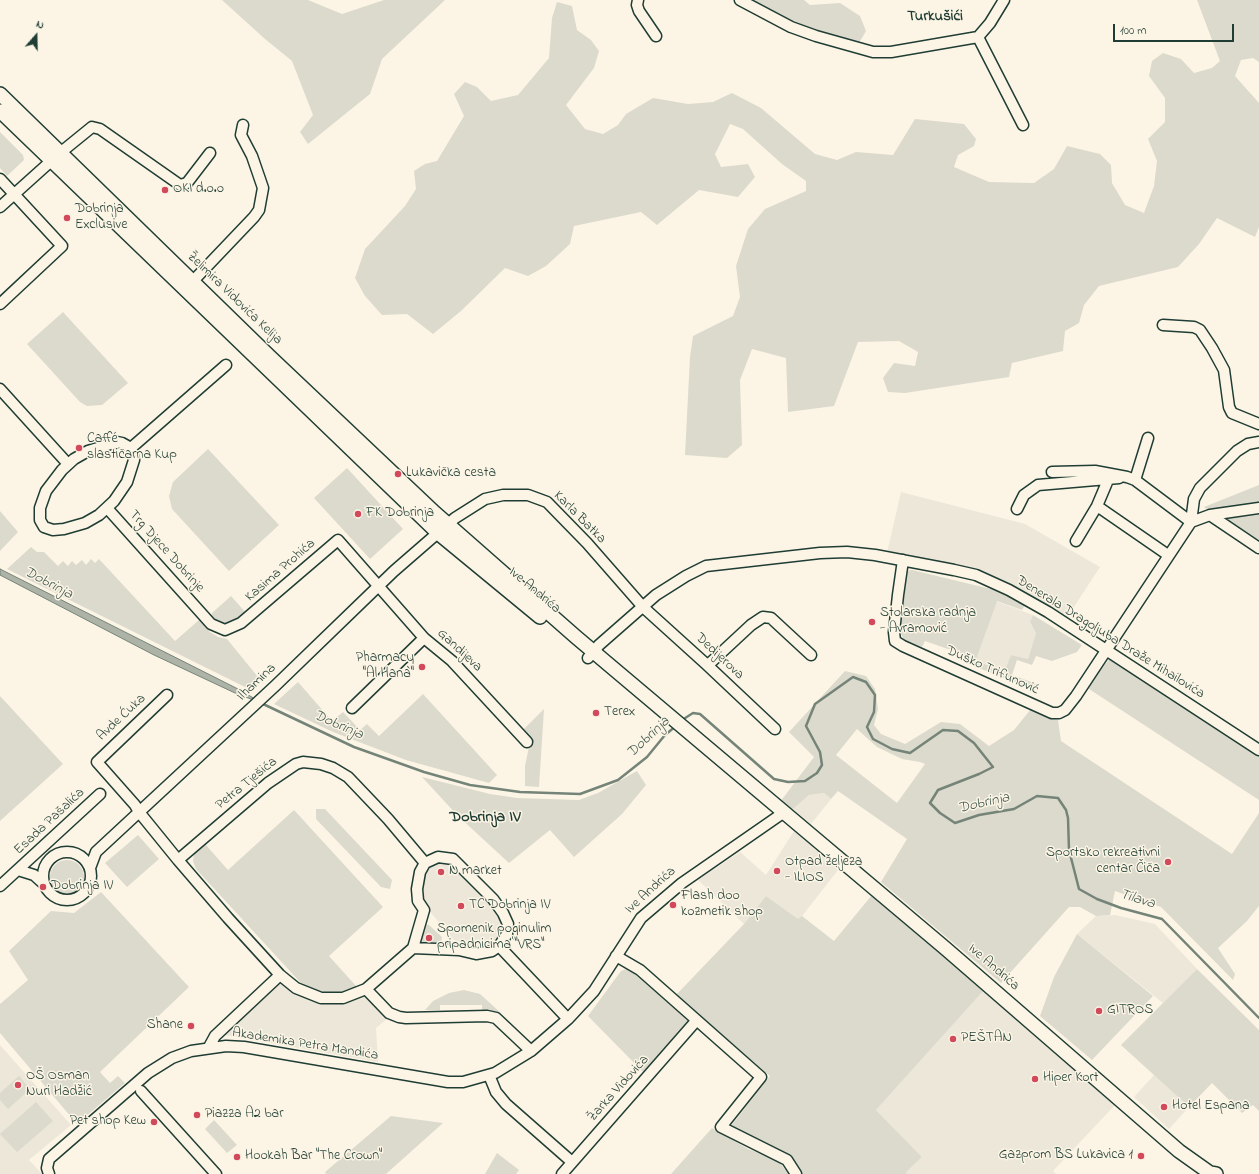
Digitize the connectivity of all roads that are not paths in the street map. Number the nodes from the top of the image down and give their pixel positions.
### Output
1 (638, 0) edge
2 (740, 0) edge
3 (1004, 0) edge
4 (656, 36) dead end
5 (978, 37) junction
6 (0, 94) edge
7 (0, 111) edge
8 (243, 125) dead end
9 (1023, 125) dead end
10 (210, 153) dead end
11 (55, 157) junction
12 (0, 179) edge
13 (13, 194) junction
14 (0, 207) edge
15 (193, 281) junction
16 (0, 304) edge
17 (1163, 325) dead end
18 (226, 365) dead end
19 (0, 389) edge
20 (1259, 424) edge
21 (1148, 438) dead end
22 (1259, 442) edge
23 (131, 448) junction
24 (68, 464) junction
25 (1052, 472) dead end
26 (1131, 478) junction
27 (1108, 480) junction
28 (1097, 506) junction
29 (107, 508) junction
30 (1259, 508) edge
31 (1017, 509) dead end
32 (1210, 515) junction
33 (1191, 522) junction
34 (443, 529) junction
35 (1076, 541) dead end
36 (1259, 548) edge
37 (1168, 555) junction
38 (903, 560) junction
39 (378, 586) junction
40 (643, 607) junction
41 (241, 623) joint
42 (424, 638) junction
43 (1106, 651) junction
44 (591, 655) junction
45 (812, 655) dead end
46 (708, 665) junction
47 (167, 695) dead end
48 (352, 708) dead end
49 (775, 729) dead end
50 (526, 742) dead end
51 (1259, 750) edge
52 (100, 794) dead end
53 (139, 812) junction
54 (783, 813) junction
55 (96, 852) junction
56 (80, 856) junction
57 (178, 860) junction
58 (425, 863) junction
59 (46, 865) junction
60 (90, 868) junction
61 (22, 871) junction
62 (44, 884) junction
63 (0, 886) edge
64 (499, 946) junction
65 (413, 948) junction
66 (616, 956) junction
67 (280, 975) junction
68 (366, 989) junction
69 (568, 1019) junction
70 (696, 1021) junction
71 (209, 1048) junction
72 (531, 1052) junction
73 (489, 1075) junction
74 (141, 1091) dead end
75 (1179, 1152) junction
76 (572, 1162) junction
77 (48, 1174) edge
78 (216, 1174) edge
79 (562, 1174) edge
80 (796, 1174) edge
81 (1196, 1174) edge
82 (1215, 1174) edge
83 (1223, 1174) edge

1 - 4 street
2 - 5 street
3 - 5 street
5 - 9 street
6 - 11 main road, Želimira Vidovića Kelija
7 - 11 main road, Želimira Vidovića Kelija
8 - 15 street
10 - 11 street
11 - 13 street
11 - 15 main road, Želimira Vidovića Kelija
11 - 34 main road, Želimira Vidovića Kelija
12 - 13 street
13 - 14 street
13 - 16 street
15 - 34 main road, Želimira Vidovića Kelija
17 - 20 street
18 - 23 street
19 - 24 street
21 - 26 street
22 - 33 street
23 - 24 street, Trg Djece Dobrinje
23 - 29 street, Trg Djece Dobrinje
24 - 29 street, Trg Djece Dobrinje
25 - 26 street
26 - 27 street
26 - 33 street
27 - 28 street
27 - 31 street
28 - 35 street
28 - 37 street
29 - 41 street, Trg Djece Dobrinje
30 - 32 street
32 - 33 street
32 - 36 street
33 - 37 street
34 - 39 street, Ilhamina
34 - 40 street, Karla Batka
34 - 44 main road, Ive Andrića
37 - 43 street
38 - 40 street, Đenerala Dragoljuba Draže Mihailovića
38 - 43 street, Đenerala Dragoljuba Draže Mihailovića
38 - 43 street, Duško Trifunović
39 - 41 street, Kasima Prohića
39 - 42 street
39 - 53 street, Ilhamina
40 - 44 street, Đenerala Dragoljuba Draže Mihailovića
40 - 46 street, Dedijerova
42 - 48 street, Gandijeva
42 - 50 street, Gandijeva
43 - 51 street, Đenerala Dragoljuba Draže Mihailovića
44 - 54 main road, Ive Andrića
45 - 46 street
46 - 49 street, Dedijerova
47 - 53 street, Avde Ćuka
52 - 61 street, Esada Pašalića
53 - 55 street, Ilhamina
53 - 57 street
54 - 66 street, Ive Andrića
54 - 75 main road, Ive Andrića
55 - 56 street, Ilhamina
55 - 60 street, Ilhamina
56 - 59 street
56 - 60 street
57 - 58 street, Petra Tješića
57 - 67 street
58 - 64 street
58 - 65 street
59 - 61 street
59 - 62 street
60 - 62 street
61 - 62 street
61 - 63 street, Esada Pašalića
64 - 65 street
64 - 69 street
65 - 68 street
66 - 69 street, Ive Andrića
66 - 70 street
67 - 68 street
67 - 71 street
68 - 72 street
69 - 72 street, Akademika Petra Mandića
70 - 76 street, Žarka Vidovića
70 - 80 street
71 - 73 street, Akademika Petra Mandića
71 - 77 street, Akademika Petra Mandića
72 - 73 street, Akademika Petra Mandića
73 - 76 street
74 - 78 street
75 - 81 main road, Ive Andrića
75 - 82 main road, Ive Andrića
76 - 79 street, Žarka Vidovića
82 - 83 main road

